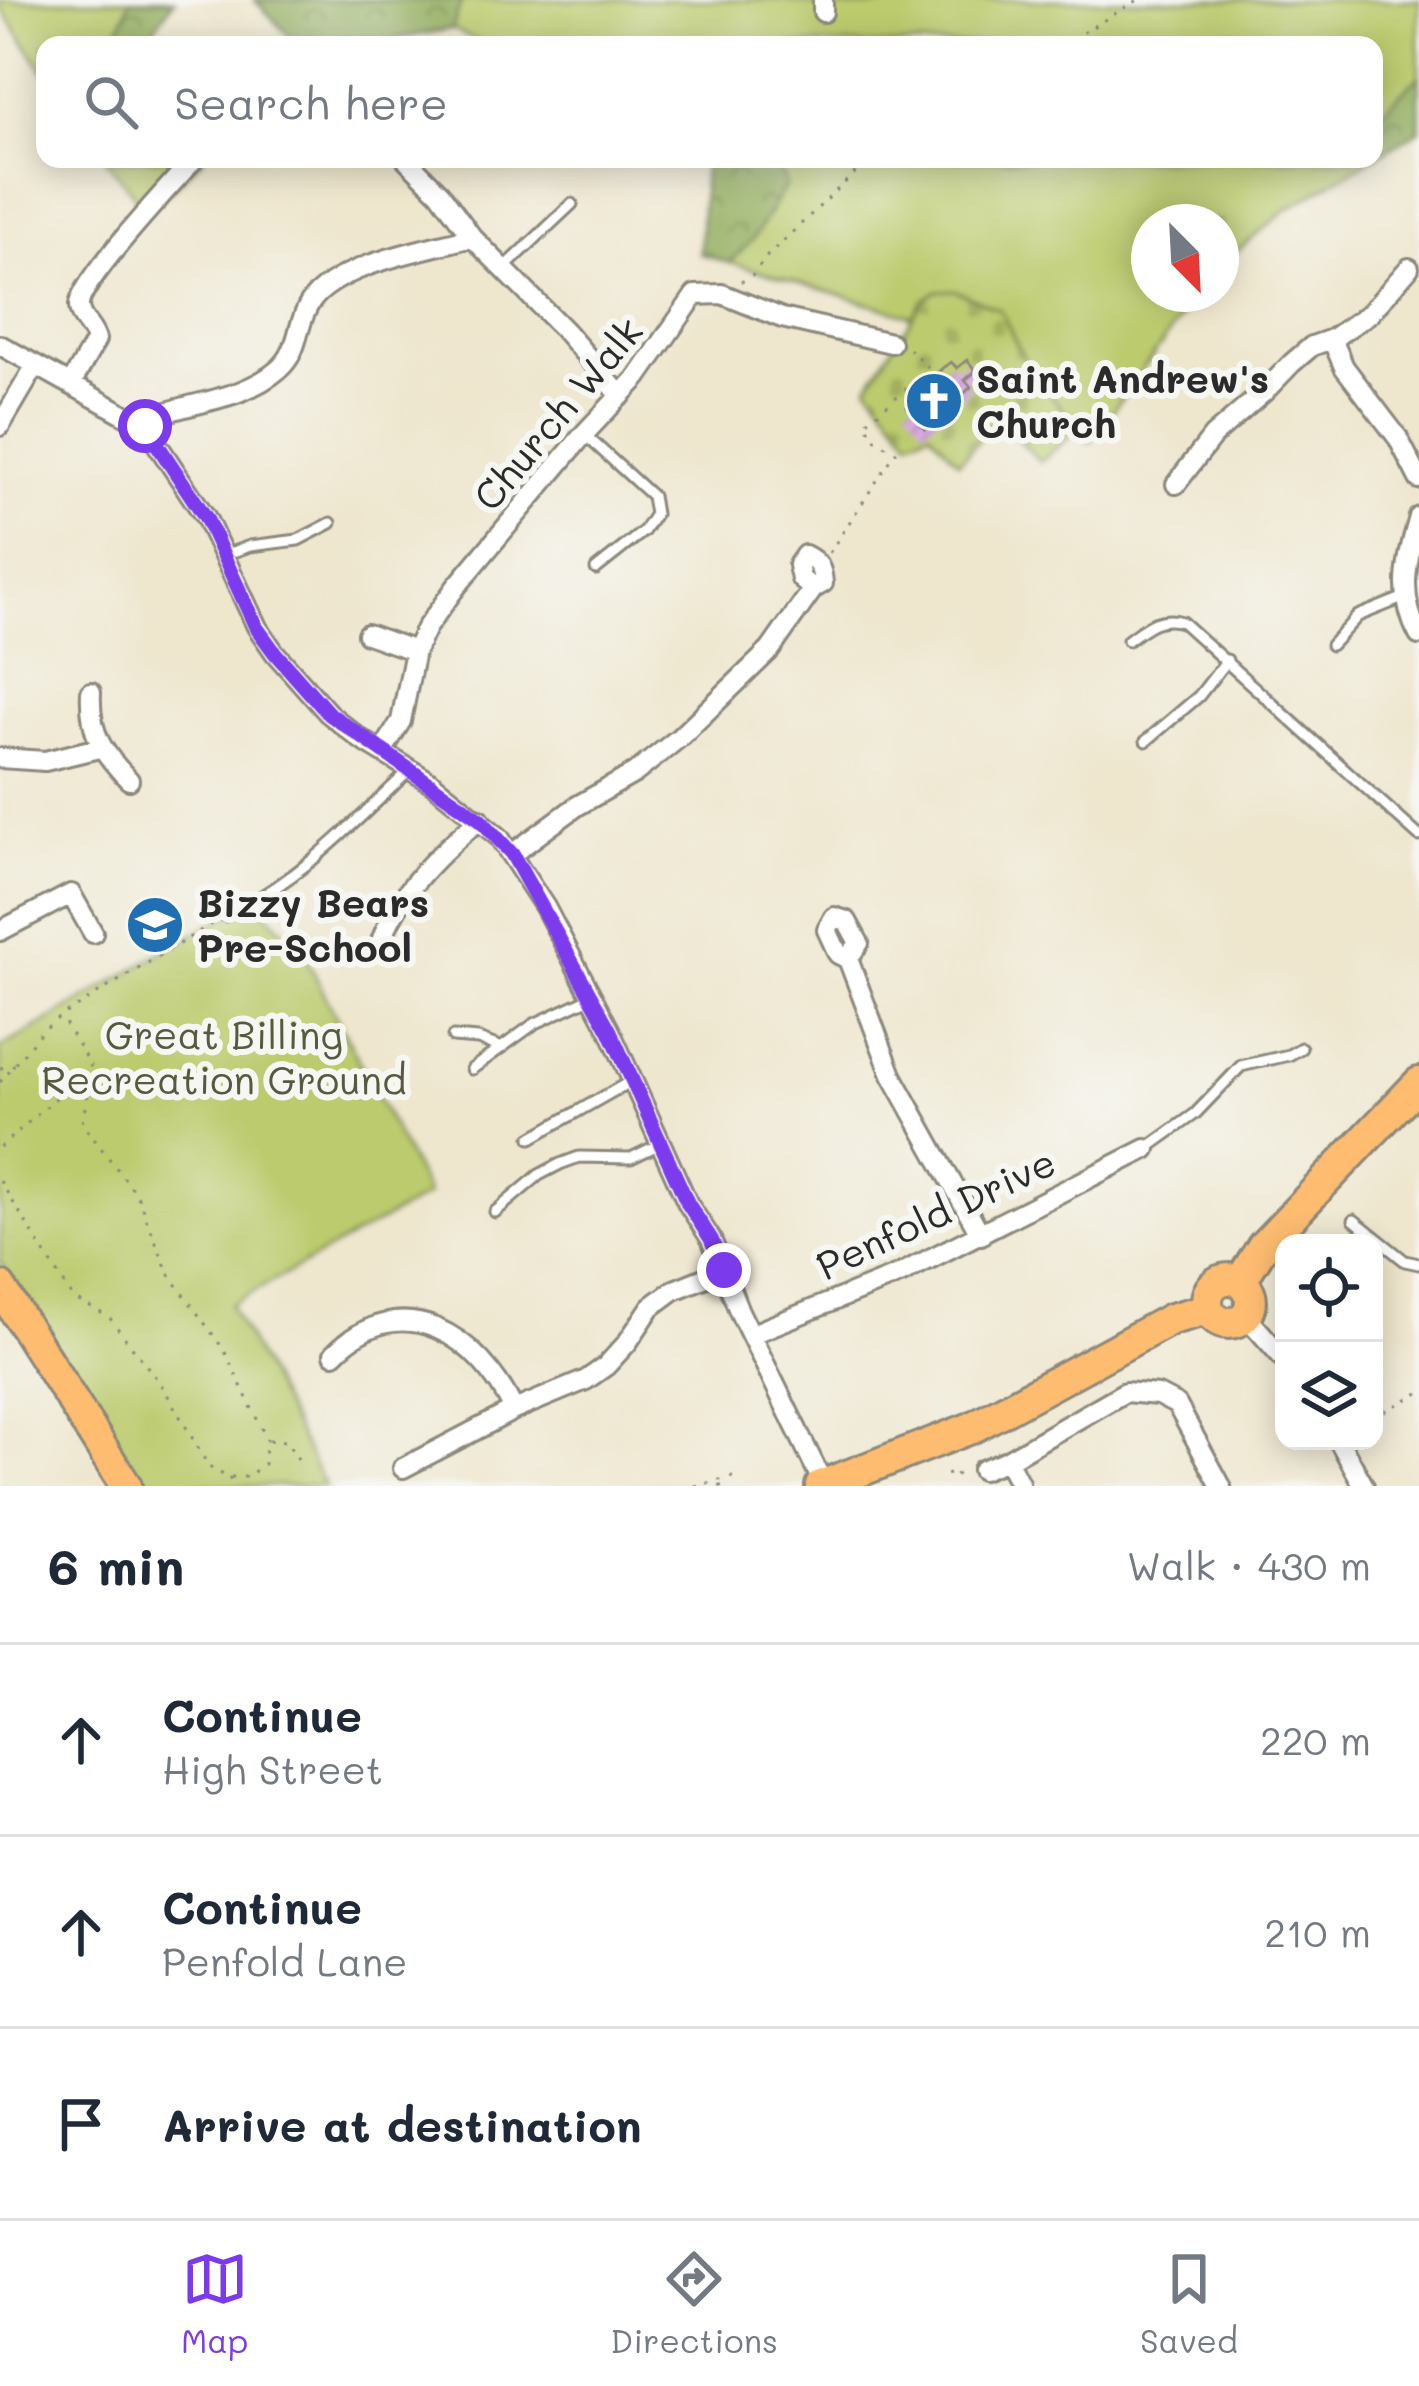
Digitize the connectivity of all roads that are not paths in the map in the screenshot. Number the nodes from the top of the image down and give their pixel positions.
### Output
1 (186, 168) edge
2 (415, 168) edge
3 (572, 204) dead end
4 (472, 237) junction
5 (1409, 268) dead end
6 (503, 269) junction
7 (1332, 339) junction
8 (890, 343) road end
9 (0, 345) edge
10 (36, 365) junction
11 (72, 382) junction
12 (621, 396) junction
13 (140, 422) junction
14 (0, 426) edge
15 (584, 434) junction
16 (1419, 479) edge
17 (1176, 484) dead end
18 (1419, 517) edge
19 (331, 523) dead end
20 (224, 555) junction
21 (820, 567) road end
22 (596, 569) dead end
23 (1405, 598) junction
24 (367, 634) dead end
25 (1419, 635) edge
26 (1128, 640) dead end
27 (1331, 645) dead end
28 (415, 651) junction
29 (1227, 660) junction
30 (91, 692) dead end
31 (1146, 741) dead end
32 (100, 748) junction
33 (382, 752) junction
34 (0, 758) edge
35 (410, 770) junction
36 (129, 780) dead end
37 (480, 819) junction
38 (1419, 836) edge
39 (512, 854) junction
40 (225, 916) road end
41 (0, 931) edge
42 (93, 933) dead end
43 (380, 944) dead end
44 (848, 959) dead end
45 (592, 997) junction
46 (453, 1037) dead end
47 (502, 1048) junction
48 (1301, 1048) dead end
49 (472, 1069) dead end
50 (633, 1080) junction
51 (1419, 1083) edge
52 (531, 1138) dead end
53 (662, 1143) junction
54 (1146, 1149) joint
55 (495, 1212) dead end
56 (1354, 1220) dead end
57 (981, 1235) junction
58 (1419, 1264) edge
59 (724, 1270) junction
60 (1240, 1282) junction
61 (0, 1286) edge
62 (1208, 1309) junction
63 (1245, 1315) junction
64 (752, 1334) junction
65 (1275, 1349) edge
66 (334, 1354) dead end
67 (514, 1410) junction
68 (1344, 1450) edge
69 (1007, 1460) junction
70 (403, 1468) dead end
71 (982, 1470) dead end
72 (1019, 1483) dead end
73 (822, 1485) edge
74 (1362, 1485) edge
75 (125, 1486) edge
76 (1221, 1486) edge

1 - 11 street
2 - 4 street
3 - 6 lane
4 - 6 street
4 - 13 street
5 - 7 street
6 - 12 street
7 - 16 street
7 - 17 street
8 - 12 street, Church Walk
9 - 10 street
10 - 11 street
10 - 14 street
11 - 13 street
12 - 15 street, Church Walk
13 - 20 street
15 - 22 lane
15 - 28 street, Church Walk
18 - 23 street
19 - 20 lane
20 - 33 street
21 - 39 street
23 - 25 street
23 - 27 lane
24 - 28 street
26 - 29 lane
28 - 33 street, Church Walk
29 - 31 lane
29 - 38 lane
30 - 32 street
32 - 34 street
32 - 36 street
33 - 35 street
35 - 37 street
35 - 40 lane
37 - 39 street
37 - 43 street
39 - 45 street
41 - 42 street
44 - 57 street
45 - 47 lane
45 - 50 street
46 - 47 lane
47 - 49 lane
48 - 54 lane
50 - 52 lane
50 - 53 street
51 - 60 main road
53 - 55 lane
53 - 59 street
54 - 57 street, Penfold Drive
56 - 58 lane
57 - 64 street, Penfold Drive
59 - 64 street
59 - 67 street
60 - 62 main road
60 - 63 main road
61 - 75 main road
62 - 63 main road
62 - 73 main road
63 - 65 street
64 - 73 street
66 - 67 street
67 - 70 street
68 - 74 street
69 - 71 street
69 - 72 street
69 - 76 street

